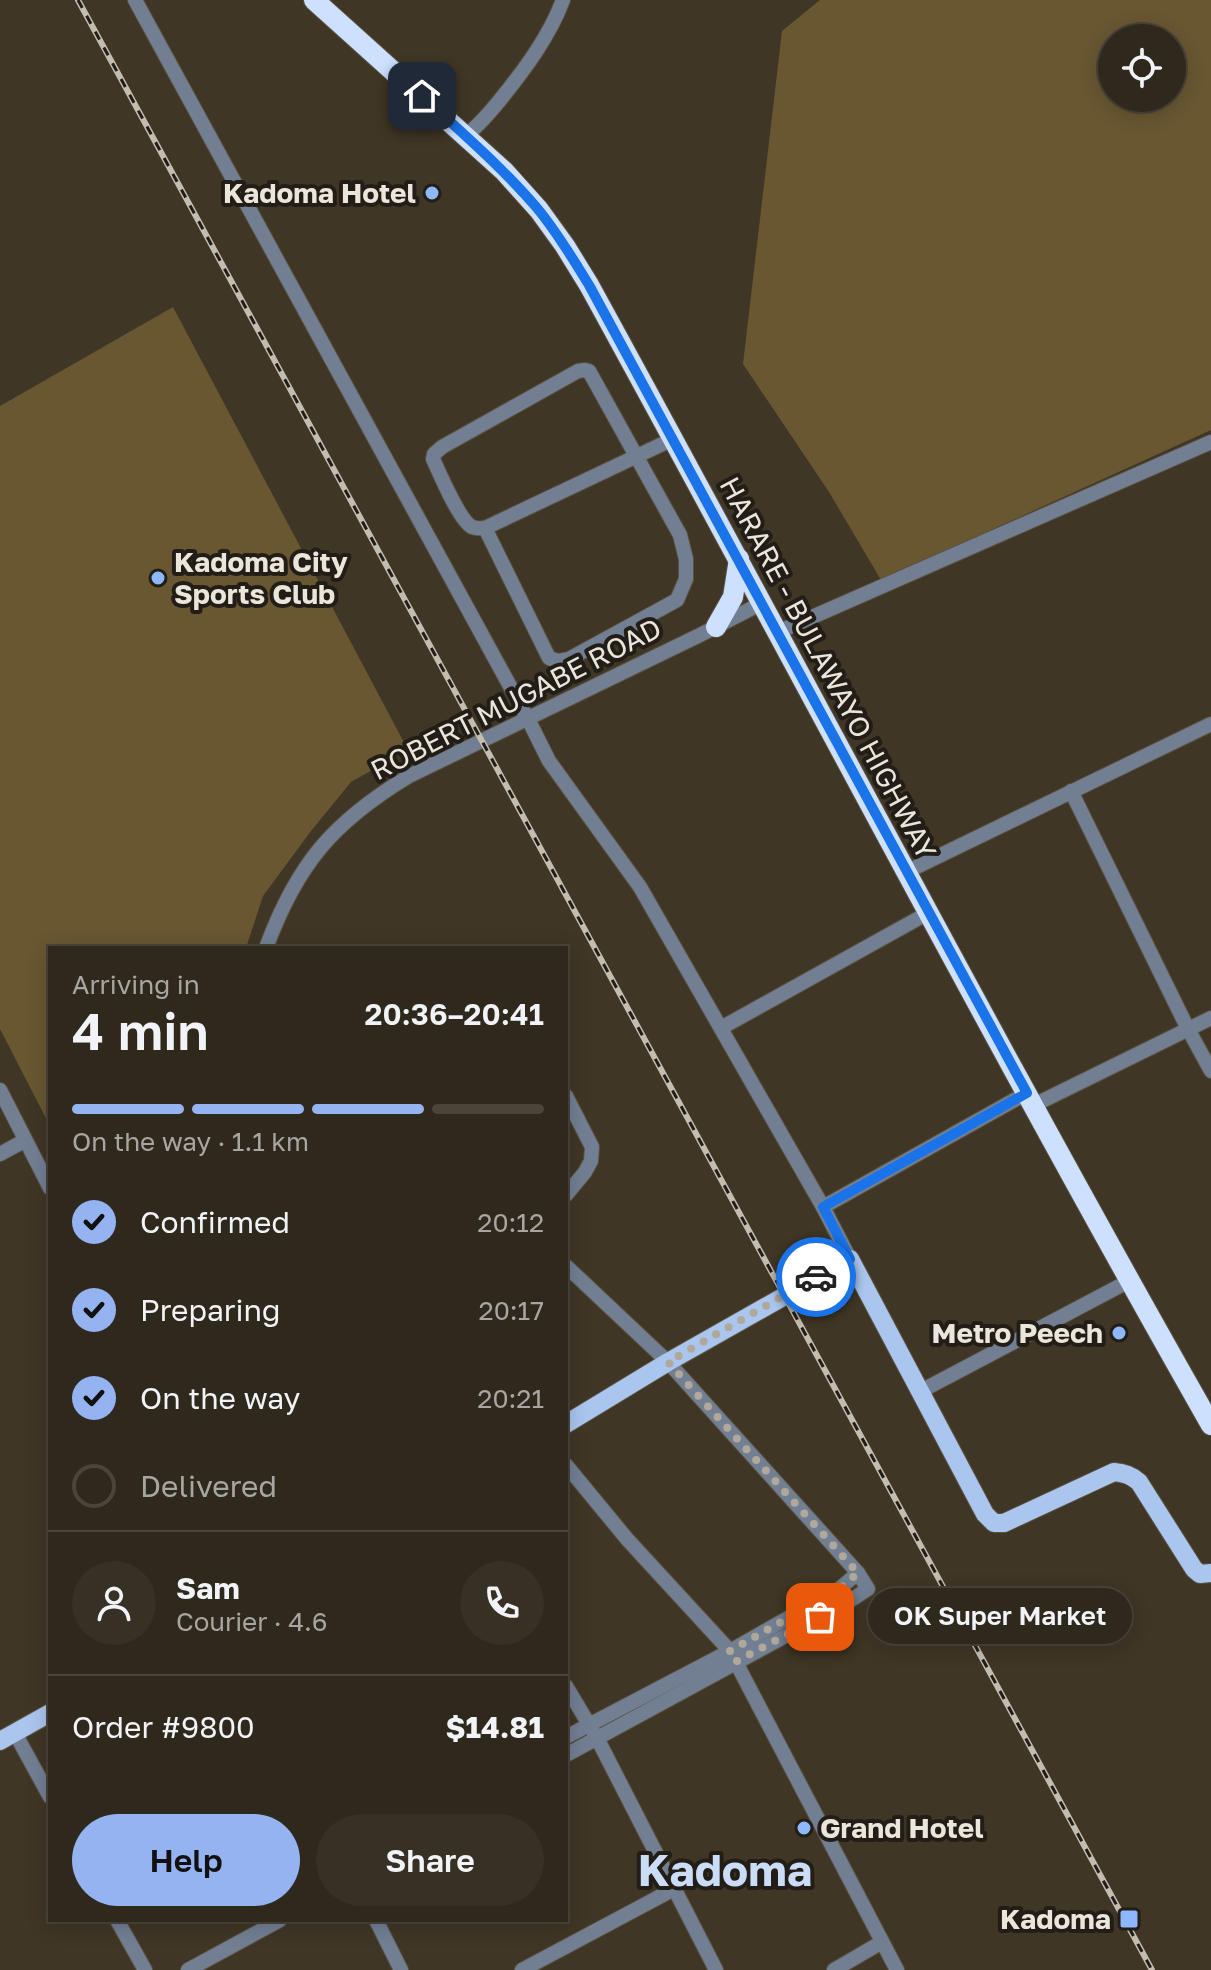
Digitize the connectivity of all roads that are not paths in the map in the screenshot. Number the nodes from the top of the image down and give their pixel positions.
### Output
1 (135, 0) edge
2 (314, 0) edge
3 (563, 0) edge
4 (465, 136) junction
5 (673, 439) junction
6 (1211, 442) edge
7 (638, 456) junction
8 (485, 528) junction
9 (739, 559) junction
10 (762, 603) junction
11 (716, 627) junction
12 (778, 632) junction
13 (528, 719) junction
14 (1211, 724) edge
15 (1071, 791) junction
16 (906, 872) junction
17 (928, 913) junction
18 (267, 946) edge
19 (1211, 1018) edge
20 (721, 1028) junction
21 (1188, 1029) junction
22 (1211, 1071) edge
23 (0, 1090) edge
24 (1030, 1099) junction
25 (568, 1100) edge
26 (24, 1141) junction
27 (0, 1154) edge
28 (48, 1184) edge
29 (568, 1193) edge
30 (823, 1207) junction
31 (850, 1259) junction
32 (568, 1268) edge
33 (1131, 1280) junction
34 (668, 1362) junction
35 (921, 1391) junction
36 (568, 1423) edge
37 (1211, 1425) edge
38 (568, 1467) edge
39 (858, 1573) junction
40 (1211, 1573) edge
41 (732, 1657) junction
42 (568, 1689) edge
43 (48, 1714) edge
44 (589, 1724) junction
45 (568, 1736) edge
46 (8, 1737) edge
47 (597, 1738) junction
48 (568, 1754) edge
49 (48, 1794) edge
50 (674, 1889) junction
51 (118, 1922) edge
52 (276, 1922) edge
53 (377, 1922) edge
54 (882, 1942) junction
55 (145, 1970) edge
56 (188, 1970) edge
57 (401, 1970) edge
58 (522, 1970) edge
59 (716, 1970) edge
60 (834, 1970) edge
61 (897, 1970) edge

1 - 13 street
2 - 4 highway, HARARE - BULAWAYO HIGHWAY
3 - 4 street
4 - 5 highway, HARARE - BULAWAYO HIGHWAY
5 - 7 street
5 - 9 highway, HARARE - BULAWAYO HIGHWAY
6 - 12 street
7 - 8 street
7 - 8 street
7 - 8 street
9 - 10 highway, HARARE - BULAWAYO HIGHWAY
9 - 11 highway
10 - 11 street, ROBERT MUGABE ROAD
10 - 12 highway, HARARE - BULAWAYO HIGHWAY
11 - 13 street, ROBERT MUGABE ROAD
12 - 16 highway, HARARE - BULAWAYO HIGHWAY
13 - 18 street, ROBERT MUGABE ROAD
13 - 20 street
14 - 15 street
15 - 16 street
15 - 21 street
16 - 17 highway, HARARE - BULAWAYO HIGHWAY
17 - 20 street
17 - 24 highway, HARARE - BULAWAYO HIGHWAY
19 - 21 street
20 - 30 street
21 - 22 street
21 - 24 street
23 - 26 street
24 - 30 street
24 - 33 highway, HARARE - BULAWAYO HIGHWAY
25 - 29 street
26 - 27 street
26 - 28 street
30 - 31 street
31 - 34 main road
31 - 35 main road
32 - 34 street
33 - 35 street
33 - 37 highway, HARARE - BULAWAYO HIGHWAY
34 - 36 main road
34 - 39 street
35 - 40 main road
38 - 41 street
39 - 41 street
39 - 41 street
41 - 44 street
41 - 47 street
41 - 54 street
42 - 44 street
43 - 46 main road
44 - 45 street
44 - 47 street
46 - 49 street
47 - 48 street
47 - 50 street
50 - 58 street
50 - 59 street
51 - 55 street
52 - 56 street
53 - 57 street
54 - 60 street
54 - 61 street

